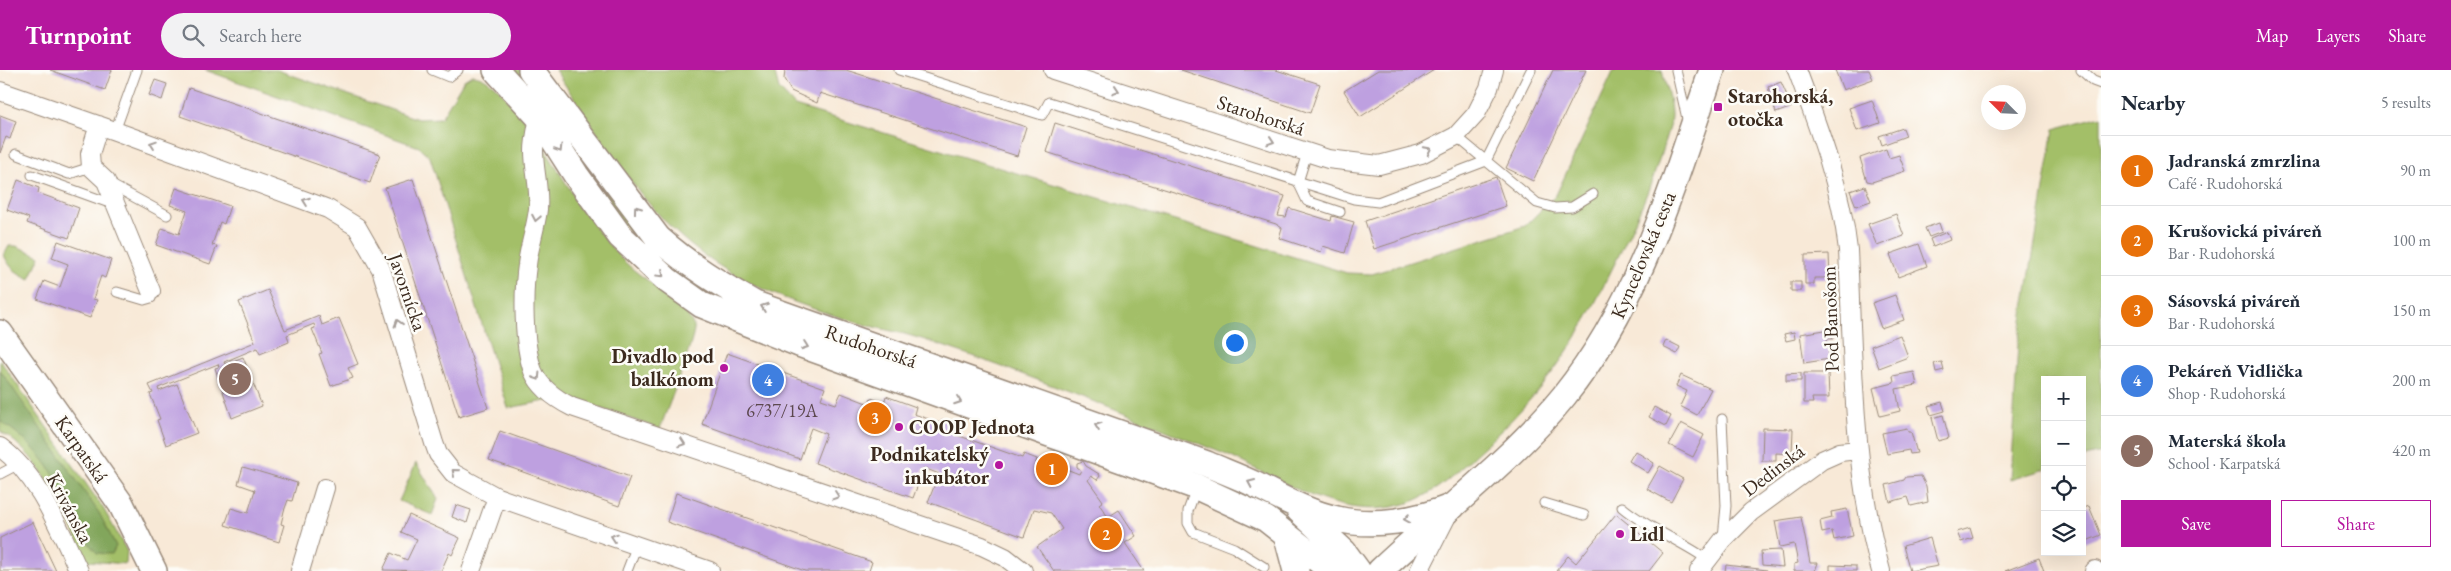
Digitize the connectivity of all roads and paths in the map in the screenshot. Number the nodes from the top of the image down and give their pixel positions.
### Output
1 (137, 70) edge
2 (432, 70) edge
3 (458, 70) edge
4 (496, 70) edge
5 (531, 70) edge
6 (899, 70) edge
7 (1053, 70) edge
8 (1494, 70) edge
9 (1532, 70) edge
10 (1676, 70) edge
11 (1712, 70) edge
12 (1797, 70) edge
13 (2080, 70) edge
14 (2101, 84) edge
15 (0, 91) edge
16 (540, 118) junction
17 (107, 128) junction
18 (1691, 134) junction
19 (1456, 136) junction
20 (1307, 153) junction
21 (16, 154) dead end
22 (1486, 161) junction
23 (91, 167) junction
24 (32, 175) dead end
25 (106, 181) junction
26 (1298, 182) junction
27 (1593, 194) dead end
28 (115, 205) junction
29 (1340, 212) dead end
30 (167, 215) dead end
31 (151, 291) joint
32 (118, 292) dead end
33 (0, 333) edge
34 (1722, 419) dead end
35 (0, 446) edge
36 (1857, 450) junction
37 (19, 464) junction
38 (0, 474) edge
39 (1202, 476) junction
40 (325, 488) dead end
41 (496, 496) junction
42 (1544, 503) dead end
43 (1294, 505) junction
44 (1453, 506) junction
45 (1622, 507) dead end
46 (1584, 515) dead end
47 (1287, 537) junction
48 (1723, 540) junction
49 (637, 544) junction
50 (1703, 565) edge
51 (1264, 567) dead end
52 (79, 571) edge
53 (154, 571) edge
54 (300, 571) edge
55 (471, 571) edge
56 (627, 571) edge
57 (710, 571) edge
58 (1022, 571) edge
59 (1296, 571) edge
60 (1332, 571) edge
61 (1358, 571) edge
62 (1380, 571) edge
63 (1419, 571) edge
64 (1881, 571) edge

1 - 17 lane
2 - 3 lane
4 - 16 street, Rudohorská
39 -> 5 street, Rudohorská
6 - 26 lane
7 -> 20 street, Starohorská
8 - 19 street, Starohorská
9 - 22 lane
10 - 18 lane
11 - 18 street, Kynceľovská cesta
12 - 36 street, Pod Banošom
13 - 14 lane
15 - 17 street, Javornícka
16 -> 39 street, Rudohorská
16 -> 58 street
17 - 23 street
41 -> 17 street, Javornícka
18 - 44 street, Kynceľovská cesta
20 -> 19 street, Starohorská
19 - 22 lane
20 - 26 lane
21 - 23 lane
22 - 26 lane
22 - 27 lane
23 - 25 street
24 - 28 lane
25 - 28 street
25 - 30 lane
26 - 29 lane
28 - 31 street
31 - 32 lane
33 - 53 street, Karpatská
34 - 48 lane, Dedinská
35 - 37 street, Krivánska
36 - 48 street, Dedinská
36 - 64 street, Pod Banošom
37 - 38 lane
37 - 52 street, Krivánska
43 -> 39 street, Rudohorská
39 - 47 street, Rudohorská
39 - 51 lane
40 - 54 street
49 -> 41 street, Javornícka
41 - 55 street
42 - 46 lane
44 -> 43 street, Rudohorská
43 - 61 street, Rudohorská
44 - 62 street, Kynceľovská cesta
44 - 63 street
45 - 50 lane, Dedinská
47 - 59 street
47 - 60 street, Rudohorská
48 - 50 street, Dedinská
49 - 56 lane
49 - 57 street, Javornícka

